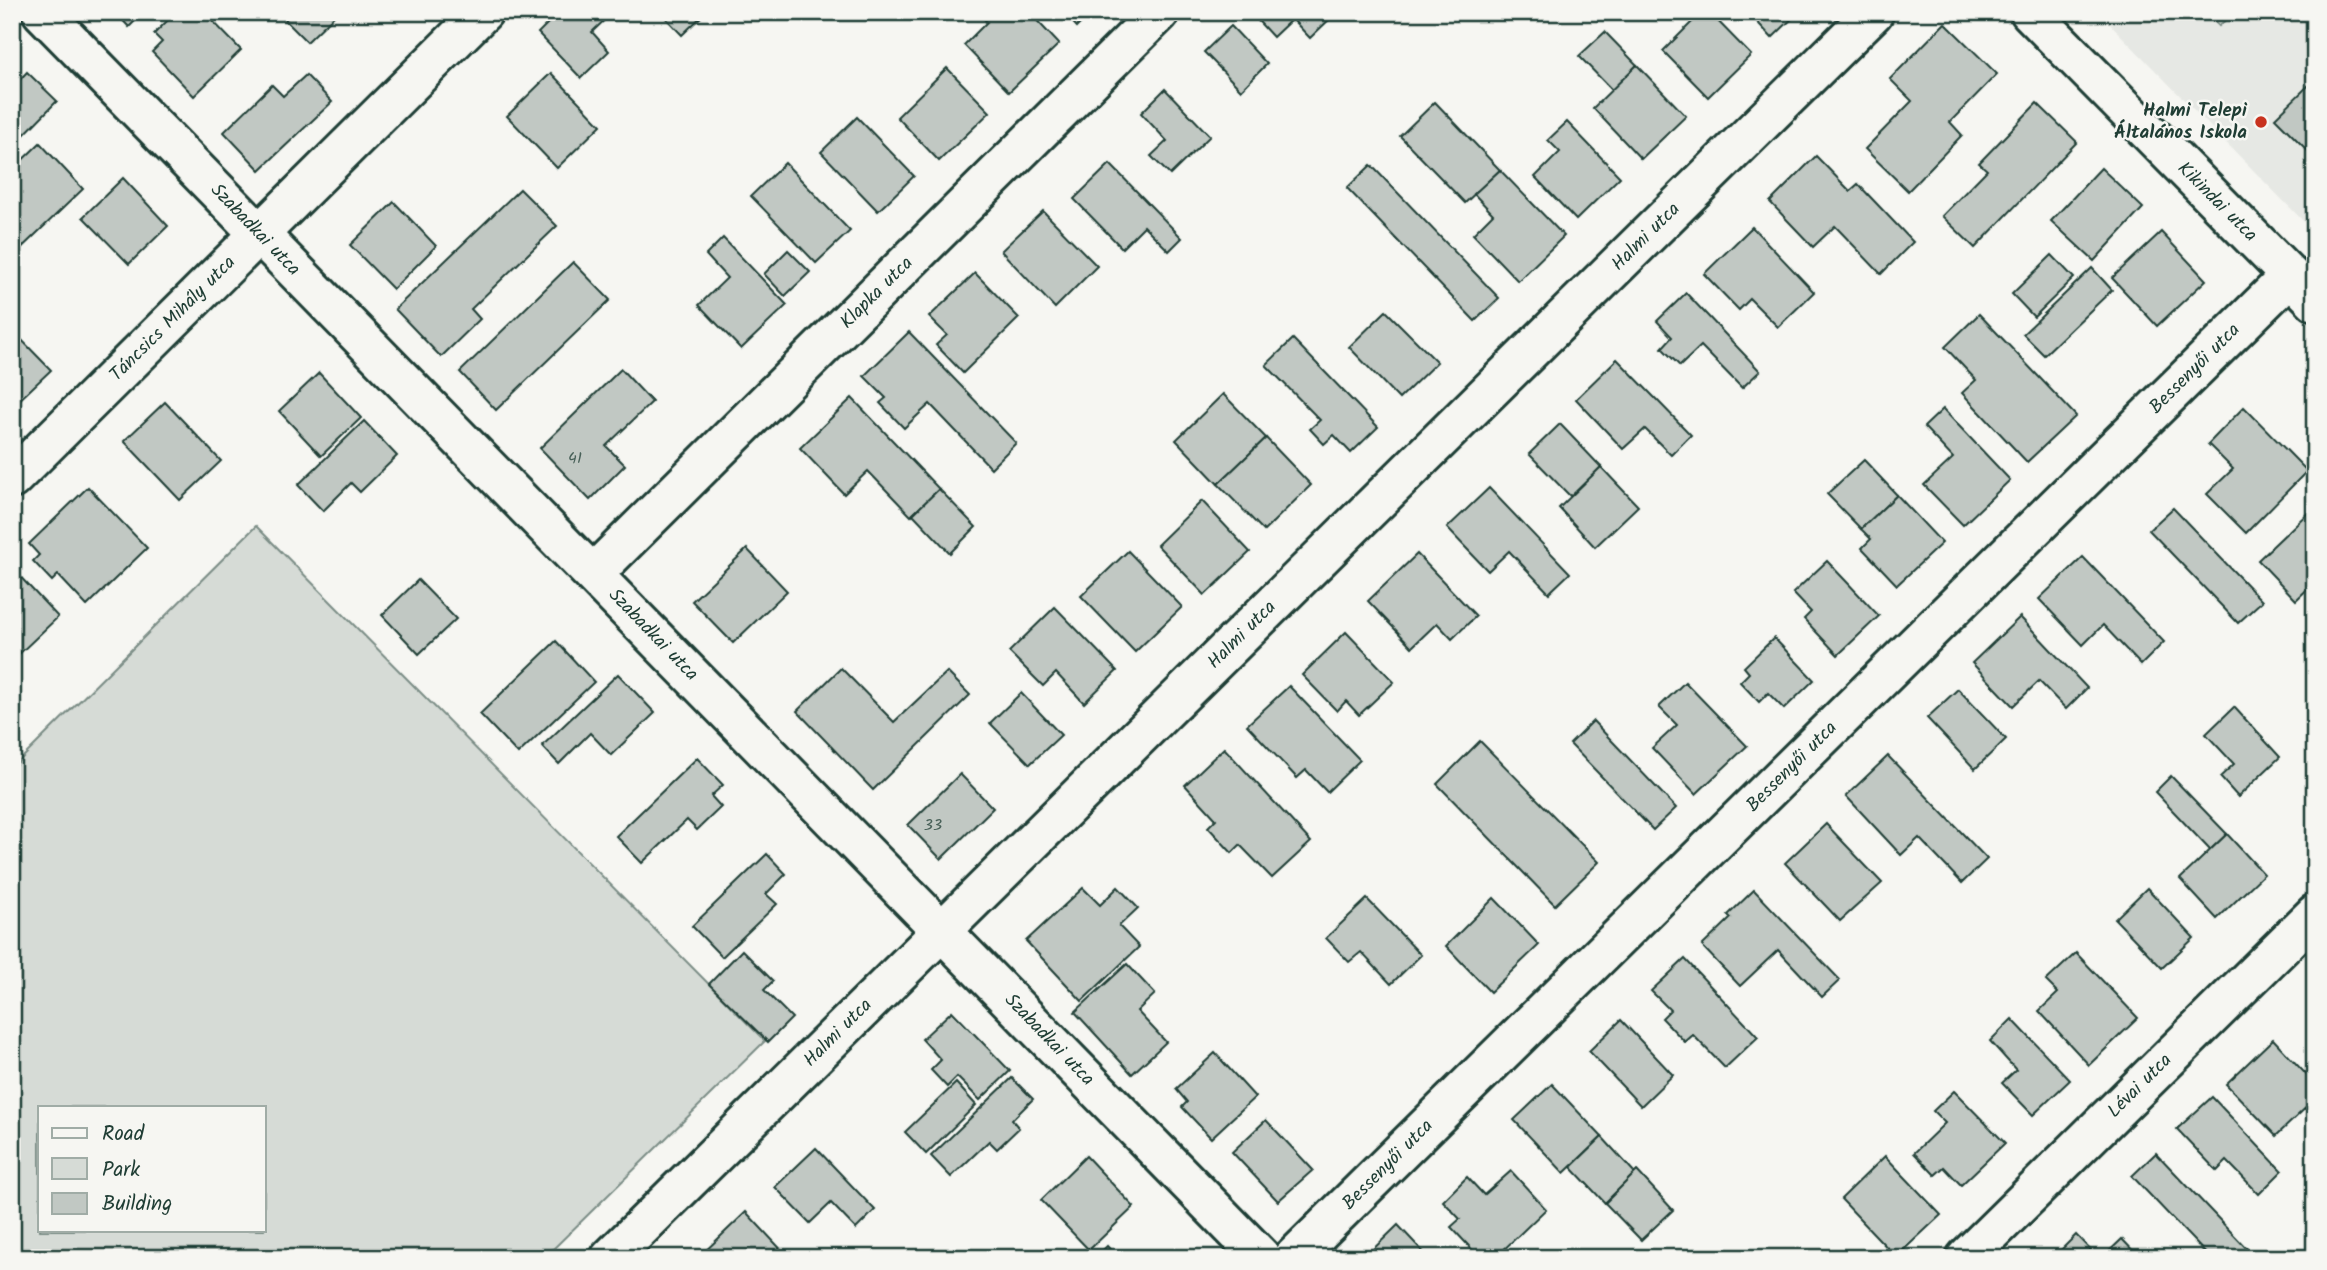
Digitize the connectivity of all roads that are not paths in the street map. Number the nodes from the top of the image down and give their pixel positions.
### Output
1 (42, 12) edge
2 (483, 12) edge
3 (1160, 12) edge
4 (1874, 12) edge
5 (2030, 12) edge
6 (259, 234) junction
7 (2302, 288) edge
8 (12, 479) edge
9 (593, 574) junction
10 (2315, 914) edge
11 (942, 930) junction
12 (610, 1258) edge
13 (1262, 1258) edge
14 (1293, 1258) edge
15 (1966, 1258) edge

1 - 6 street, Szabadkai utca
2 - 6 street, Táncsics Mihály utca
3 - 9 street, Klapka utca
4 - 11 street, Halmi utca
5 - 7 street, Kikindai utca
6 - 8 street, Táncsics Mihály utca
6 - 9 street, Szabadkai utca
7 - 14 street, Bessenyői utca
9 - 11 street, Szabadkai utca
10 - 15 street, Lévai utca
11 - 12 street, Halmi utca
11 - 13 street, Szabadkai utca

